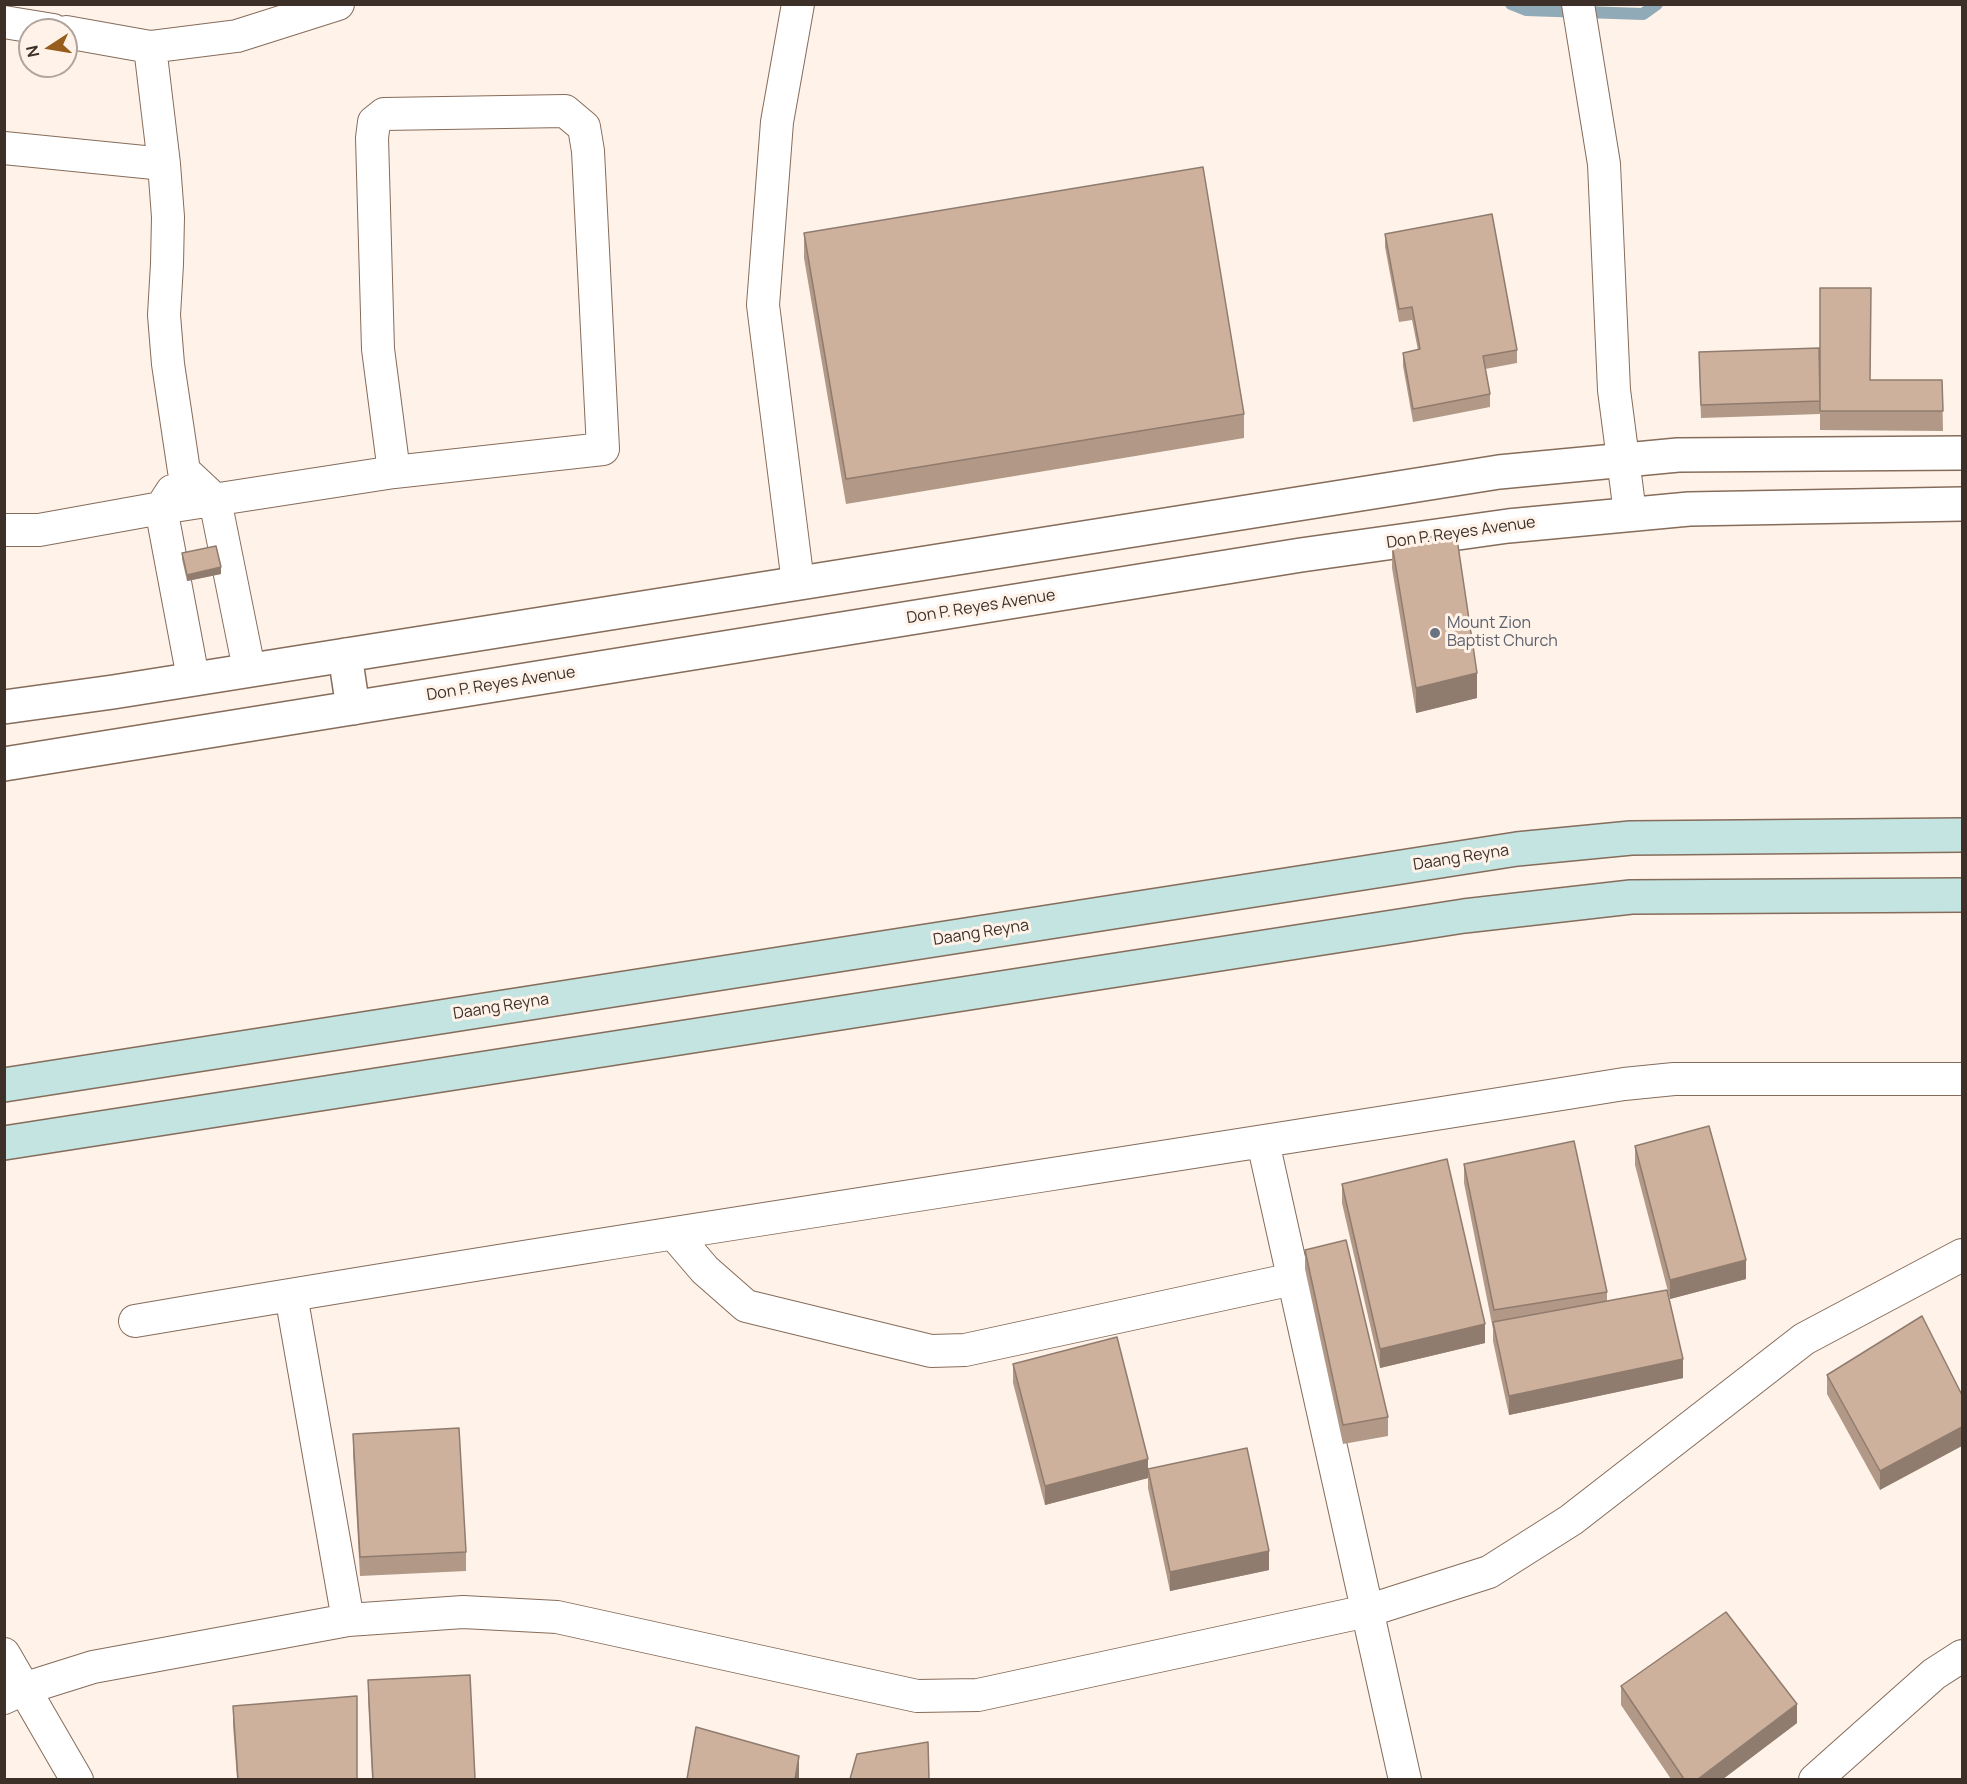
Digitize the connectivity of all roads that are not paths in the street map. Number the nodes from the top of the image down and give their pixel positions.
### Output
1 (338, 4) edge
2 (798, 4) edge
3 (1578, 4) edge
4 (78, 34) edge
5 (150, 46) junction
6 (4, 148) edge
7 (164, 164) junction
8 (1962, 453) edge
9 (1622, 459) junction
10 (184, 471) junction
11 (394, 472) junction
12 (215, 500) junction
13 (1962, 504) edge
14 (161, 508) junction
15 (1630, 513) junction
16 (4, 530) edge
17 (798, 583) junction
18 (345, 655) junction
19 (249, 669) junction
20 (194, 678) junction
21 (4, 707) edge
22 (353, 708) junction
23 (4, 764) edge
24 (1962, 835) edge
25 (1962, 895) edge
26 (1962, 1079) edge
27 (4, 1085) edge
28 (1263, 1142) junction
29 (4, 1143) edge
30 (675, 1234) junction
31 (1962, 1255) edge
32 (1293, 1279) junction
33 (291, 1294) junction
34 (135, 1321) dead end
35 (1367, 1611) junction
36 (348, 1620) junction
37 (4, 1654) edge
38 (1962, 1656) edge
39 (14, 1693) edge
40 (77, 1779) edge
41 (1405, 1779) edge
42 (1815, 1779) edge

1 - 5 street
2 - 17 street
3 - 9 street
4 - 5 street
5 - 7 street
6 - 7 street
7 - 10 street
8 - 9 street
9 - 15 street
9 - 17 street
10 - 12 street
10 - 14 street
11 - 11 street
11 - 12 street
12 - 14 street
12 - 19 street
13 - 15 street, Don P. Reyes Avenue
14 - 16 street
14 - 20 street
15 - 22 street, Don P. Reyes Avenue
17 - 18 street
18 - 19 street
18 - 22 street
19 - 20 street
20 - 21 street
22 - 23 street, Don P. Reyes Avenue
24 - 27 main road, Daang Reyna
25 - 29 main road
26 - 28 street
28 - 30 street
28 - 32 street
30 - 32 street
30 - 33 street
31 - 35 street
32 - 35 street
33 - 34 street
33 - 36 street
35 - 36 street
35 - 41 street
36 - 39 street
37 - 39 street
38 - 42 street
39 - 40 street

